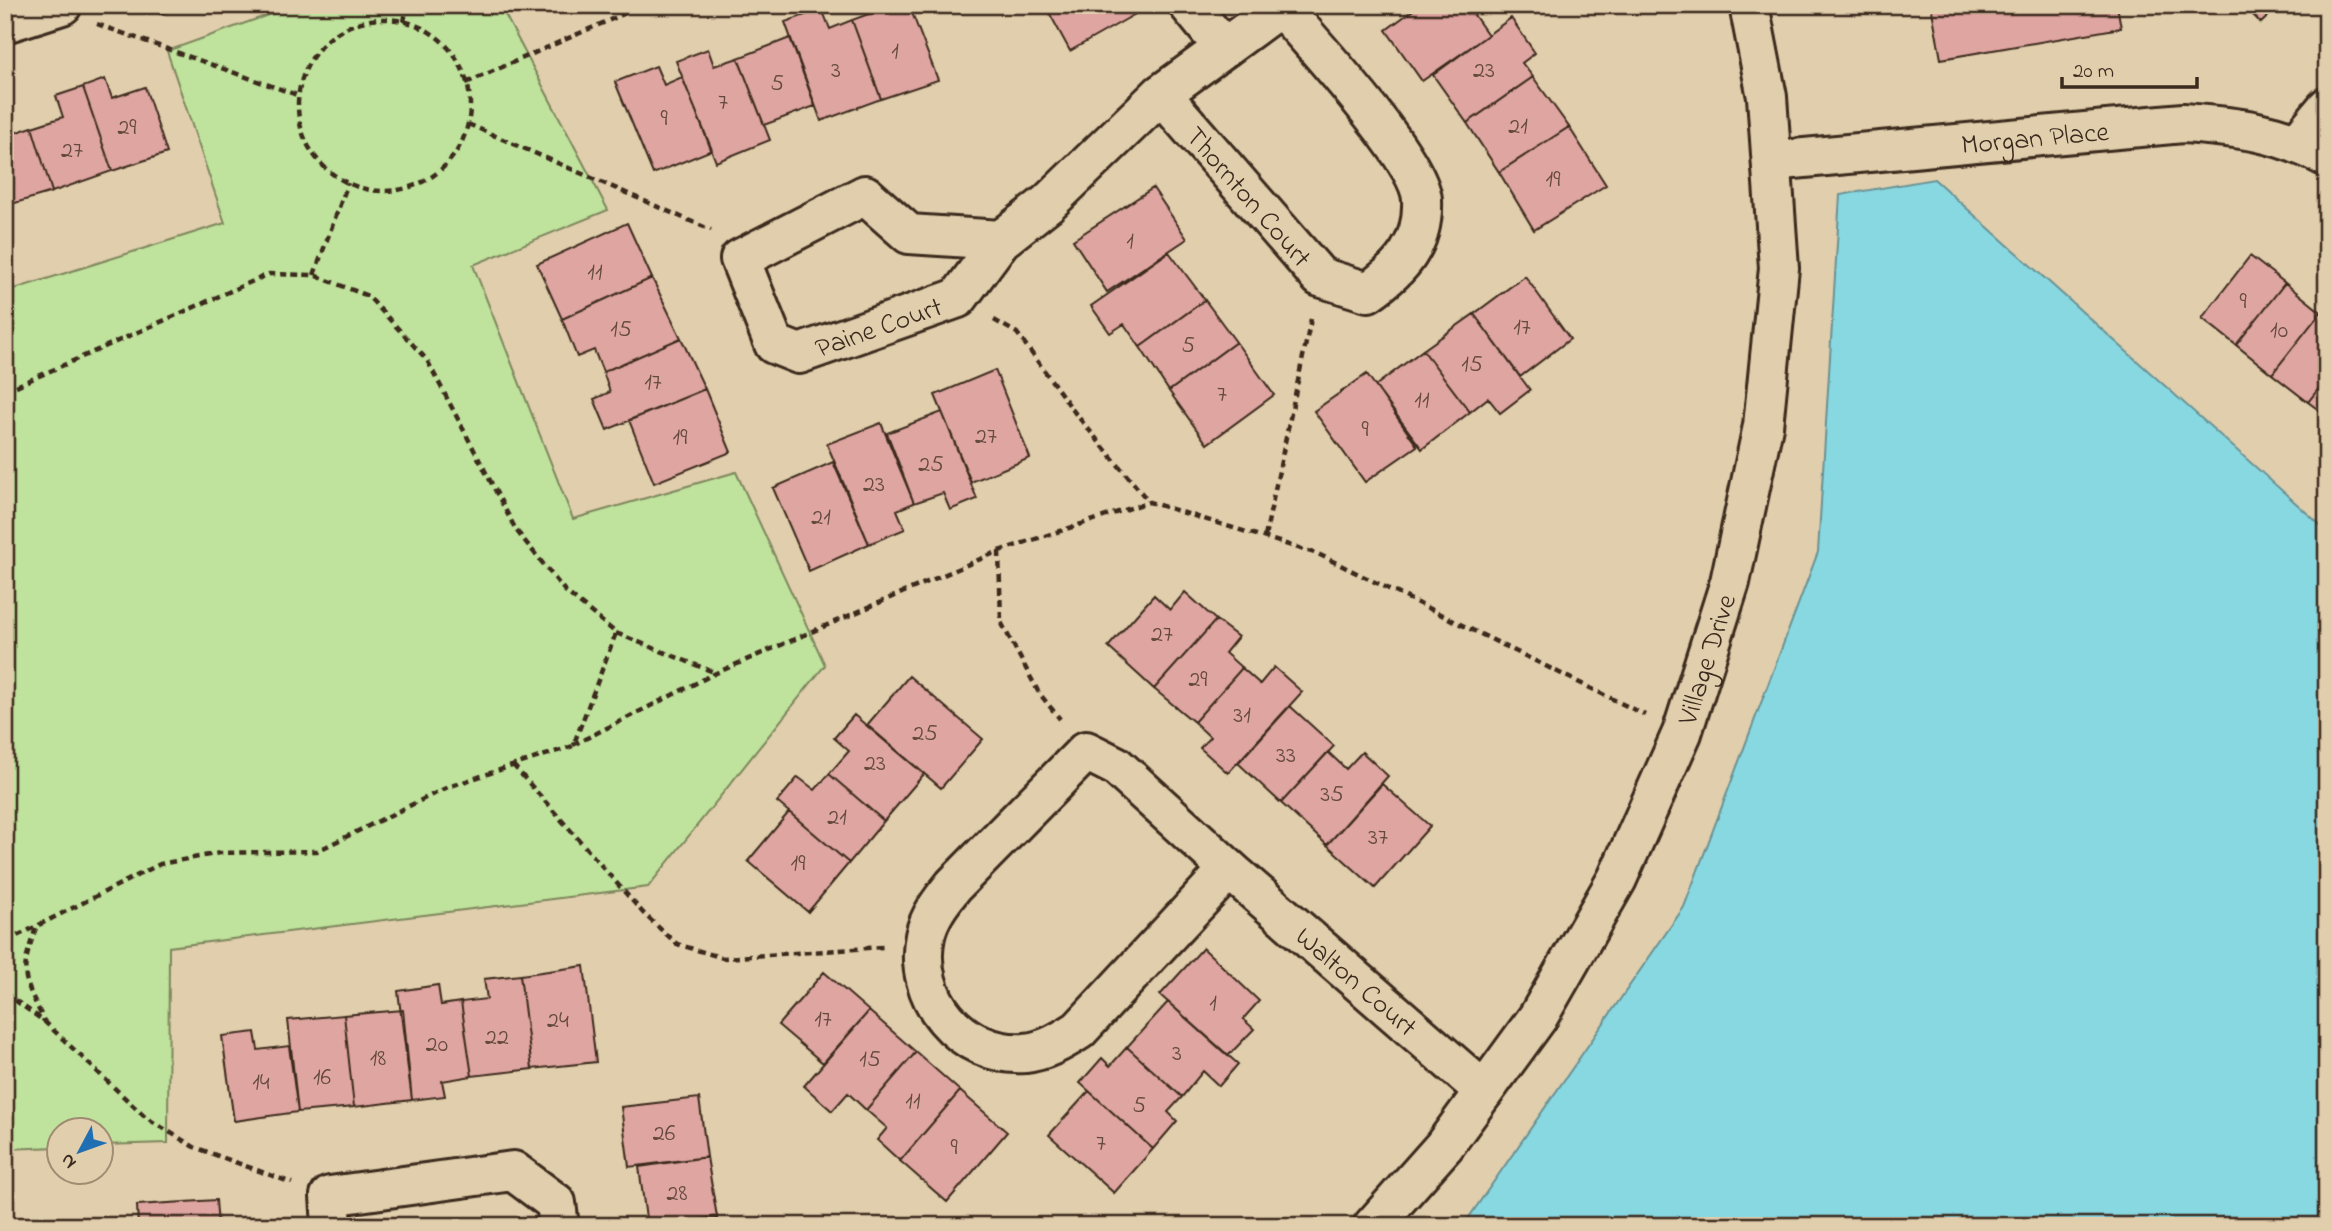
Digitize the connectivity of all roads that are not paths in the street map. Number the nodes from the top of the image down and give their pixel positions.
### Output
1 (1189, 5) edge
2 (1749, 5) edge
3 (1282, 6) edge
4 (75, 12) edge
5 (5, 23) edge
6 (1224, 48) junction
7 (1161, 94) junction
8 (2327, 107) edge
9 (2312, 149) edge
10 (1772, 161) junction
11 (1001, 240) junction
12 (1229, 869) junction
13 (1485, 1091) junction
14 (331, 1211) edge
15 (559, 1226) edge
16 (1373, 1226) edge

1 - 6 street
2 - 10 street, Village Drive
3 - 6 street, Paine Court
3 - 7 street, Thornton Court
4 - 5 street
6 - 7 street, Paine Court
7 - 11 street, Paine Court
8 - 9 street, Morgan Place
9 - 10 street, Morgan Place
10 - 13 street, Village Drive
11 - 11 street, Paine Court
12 - 12 street, Walton Court
12 - 13 street, Walton Court
13 - 16 street, Village Drive
14 - 15 street

